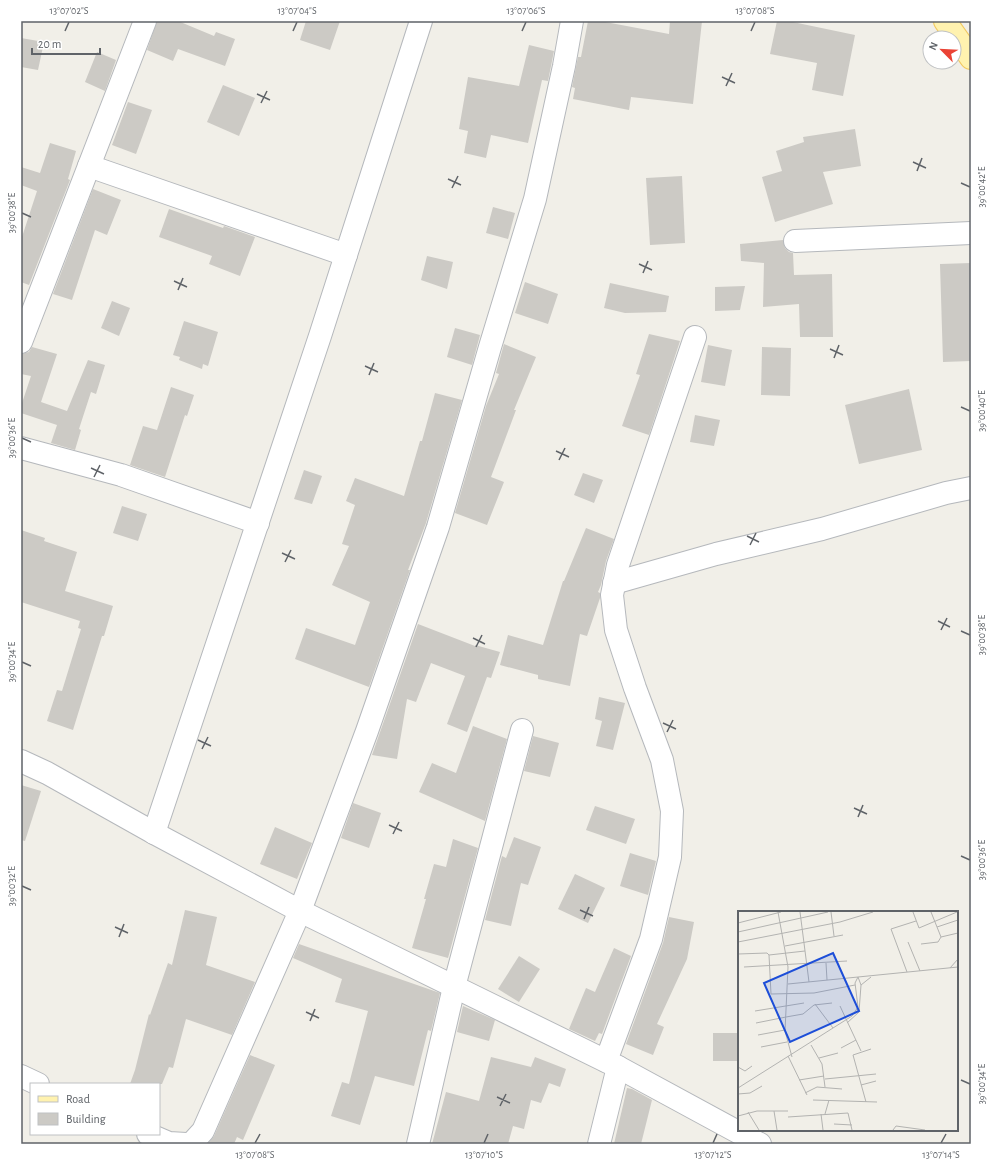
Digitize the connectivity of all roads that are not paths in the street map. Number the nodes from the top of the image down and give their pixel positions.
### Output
1 (145, 21) edge
2 (421, 21) edge
3 (432, 21) edge
4 (572, 21) edge
5 (945, 21) edge
6 (971, 58) edge
7 (408, 60) junction
8 (89, 166) junction
9 (971, 234) edge
10 (795, 242) dead end
11 (346, 255) junction
12 (695, 337) dead end
13 (21, 342) edge
14 (21, 448) edge
15 (971, 488) edge
16 (258, 524) junction
17 (614, 583) junction
18 (522, 730) dead end
19 (21, 761) edge
20 (154, 834) junction
21 (300, 911) junction
22 (454, 988) junction
23 (612, 1064) junction
24 (21, 1076) edge
25 (36, 1083) edge
26 (150, 1135) edge
27 (186, 1144) edge
28 (191, 1144) edge
29 (418, 1144) edge
30 (599, 1144) edge
31 (760, 1144) edge

1 - 8 street
2 - 7 street
3 - 7 street
4 - 21 street
5 - 6 main road
7 - 11 street
8 - 11 street
8 - 13 street
9 - 10 street
11 - 16 street
12 - 17 street
14 - 16 street
15 - 17 street
16 - 20 street
17 - 23 street
18 - 22 street
19 - 20 street
20 - 21 street
21 - 22 street
21 - 28 street
22 - 23 street
22 - 29 street
23 - 30 street
23 - 31 street
24 - 25 street
26 - 27 street

